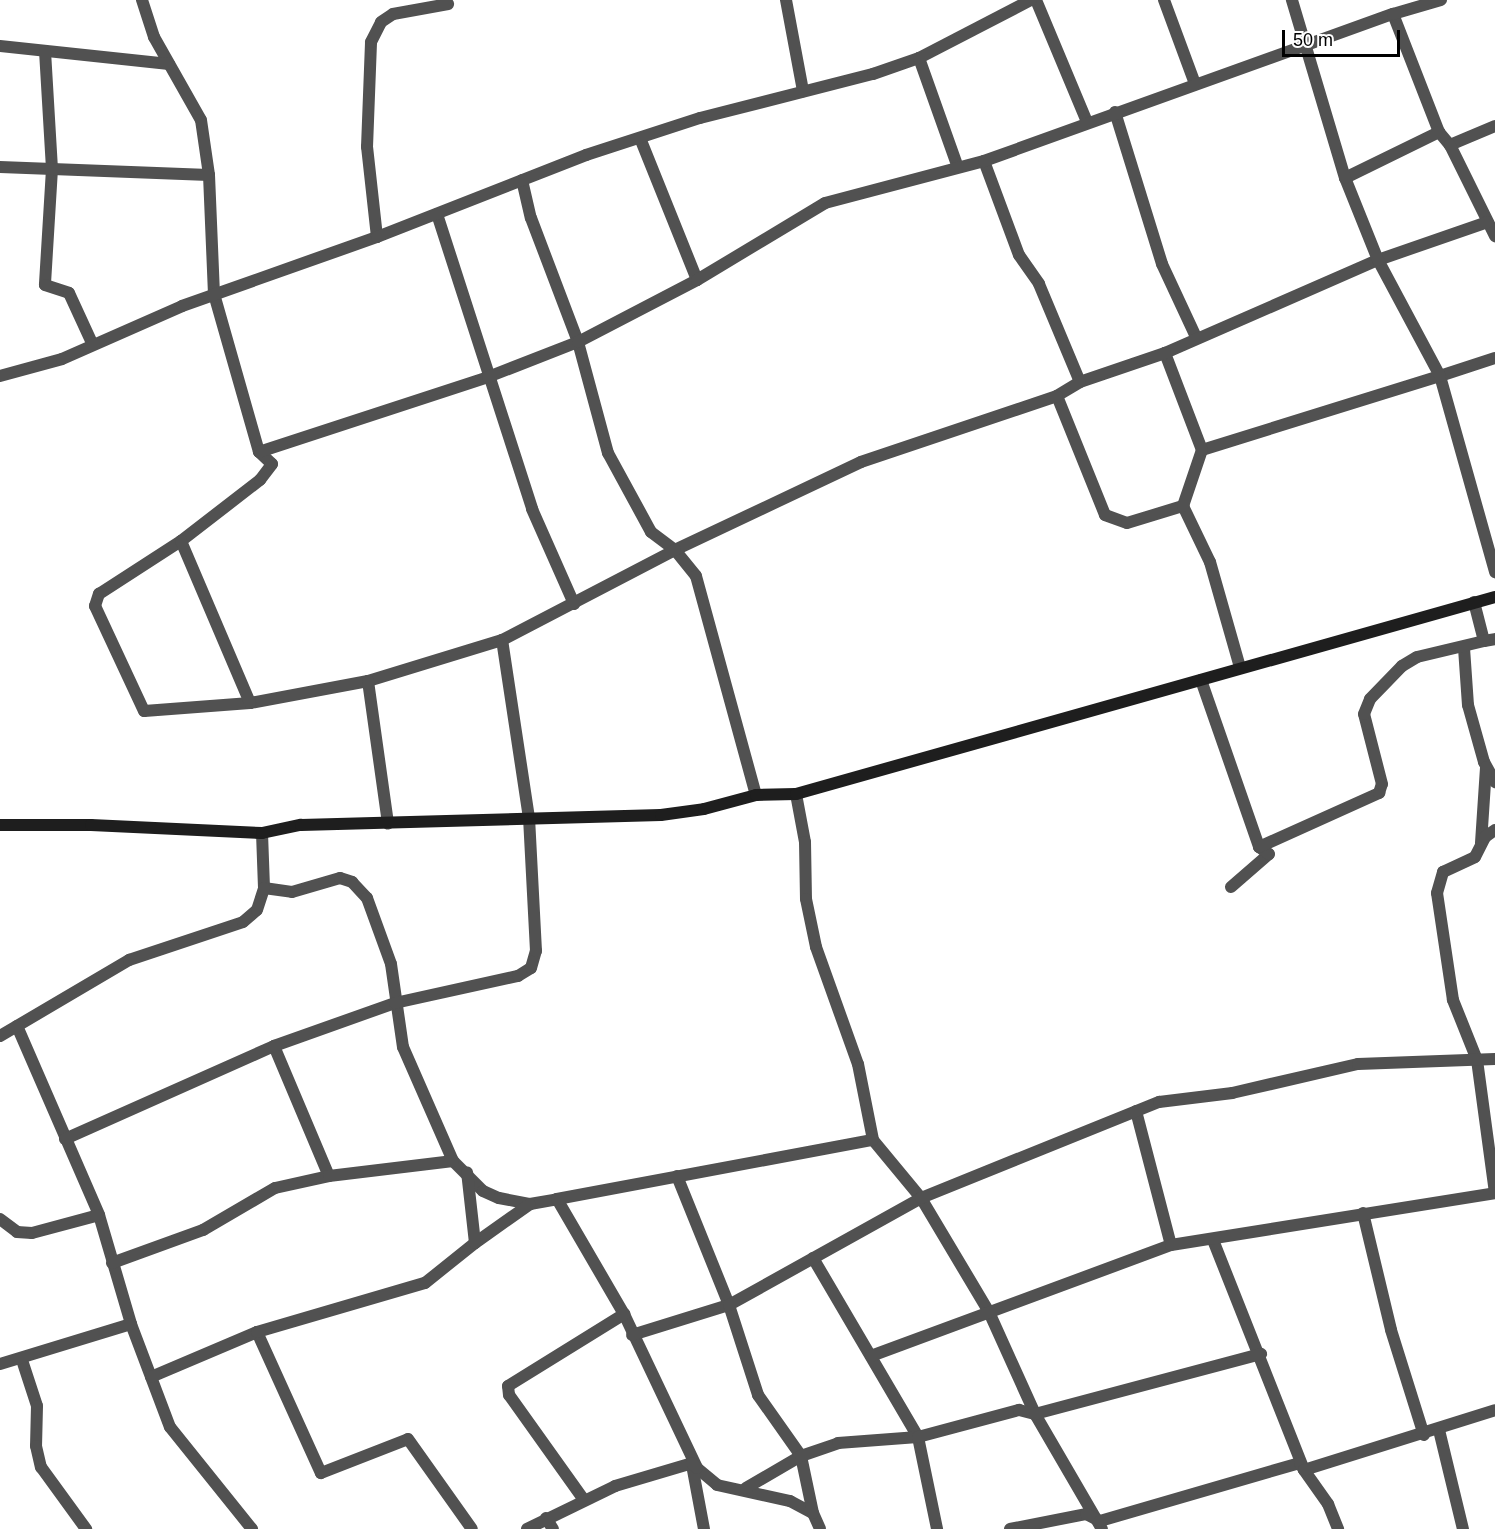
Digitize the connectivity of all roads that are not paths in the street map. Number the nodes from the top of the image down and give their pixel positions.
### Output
1 (142, 0) edge
2 (786, 0) edge
3 (1031, 0) edge
4 (1036, 0) edge
5 (1164, 0) edge
6 (1292, 0) edge
7 (1441, 0) edge
8 (448, 4) dead end
9 (1393, 14) junction
10 (1306, 45) junction
11 (0, 46) edge
12 (45, 51) junction
13 (919, 58) junction
14 (169, 64) junction
15 (1195, 84) junction
16 (803, 91) junction
17 (1115, 112) junction
18 (1087, 122) junction
19 (1495, 126) edge
20 (1439, 132) junction
21 (640, 138) junction
22 (1450, 145) junction
23 (984, 161) junction
24 (957, 165) junction
25 (0, 167) edge
26 (52, 168) junction
27 (209, 175) junction
28 (1345, 178) junction
29 (522, 180) junction
30 (437, 214) junction
31 (1488, 222) junction
32 (1495, 236) edge
33 (377, 237) junction
34 (1378, 260) junction
35 (697, 280) junction
36 (214, 294) junction
37 (1196, 338) junction
38 (578, 342) junction
39 (92, 343) junction
40 (1165, 353) junction
41 (1495, 358) edge
42 (0, 376) edge
43 (1440, 376) junction
44 (488, 377) junction
45 (1080, 382) junction
46 (1057, 396) junction
47 (1202, 450) junction
48 (259, 452) junction
49 (1184, 506) junction
50 (181, 541) junction
51 (675, 550) junction
52 (1495, 572) edge
53 (1495, 597) edge
54 (1474, 602) junction
55 (574, 604) junction
56 (502, 640) junction
57 (1490, 640) edge
58 (1464, 648) junction
59 (1240, 668) junction
60 (1201, 680) junction
61 (368, 681) junction
62 (250, 703) junction
63 (1486, 766) junction
64 (1495, 782) edge
65 (796, 794) junction
66 (756, 795) junction
67 (529, 818) junction
68 (388, 824) junction
69 (0, 825) edge
70 (1495, 830) edge
71 (262, 833) junction
72 (1258, 846) junction
73 (1481, 846) junction
74 (1231, 886) dead end
75 (264, 888) junction
76 (395, 1003) junction
77 (17, 1026) junction
78 (0, 1036) edge
79 (274, 1046) junction
80 (1495, 1059) edge
81 (1477, 1060) junction
82 (1136, 1112) junction
83 (65, 1139) junction
84 (873, 1140) junction
85 (453, 1161) junction
86 (467, 1172) junction
87 (329, 1176) junction
88 (677, 1176) junction
89 (1495, 1193) edge
90 (921, 1198) junction
91 (557, 1199) junction
92 (531, 1204) junction
93 (1363, 1213) junction
94 (99, 1215) junction
95 (0, 1219) edge
96 (1213, 1240) junction
97 (475, 1243) junction
98 (1171, 1245) junction
99 (813, 1258) junction
100 (112, 1263) junction
101 (729, 1305) junction
102 (989, 1312) junction
103 (624, 1314) junction
104 (131, 1324) junction
105 (257, 1332) junction
106 (632, 1335) junction
107 (1261, 1354) junction
108 (871, 1356) junction
109 (22, 1360) junction
110 (0, 1364) edge
111 (151, 1377) junction
112 (1495, 1410) edge
113 (1035, 1414) junction
114 (1439, 1430) junction
115 (1424, 1435) junction
116 (918, 1437) junction
117 (801, 1456) junction
118 (694, 1466) junction
119 (1304, 1470) junction
120 (746, 1488) junction
121 (584, 1500) junction
122 (813, 1513) junction
123 (550, 1523) edge
124 (1101, 1525) edge
125 (86, 1529) edge
126 (252, 1529) edge
127 (472, 1529) edge
128 (527, 1529) edge
129 (704, 1529) edge
130 (820, 1529) edge
131 (937, 1529) edge
132 (1010, 1529) edge
133 (1338, 1529) edge
134 (1463, 1529) edge

1 - 14 street
2 - 16 street
3 - 13 street
4 - 18 street
5 - 15 street
6 - 10 street
7 - 9 street
8 - 33 street
9 - 10 street
9 - 20 street
10 - 15 street
10 - 28 street
11 - 12 street
12 - 14 street
12 - 26 street
13 - 16 street
13 - 24 street
14 - 27 street
15 - 17 street
16 - 21 street
17 - 18 street
17 - 37 street
18 - 23 street
19 - 22 street
20 - 22 street
20 - 28 street
21 - 29 street
21 - 35 street
22 - 31 street
23 - 24 street
23 - 45 street
24 - 35 street
25 - 26 street
26 - 27 street
26 - 39 street
27 - 36 street
28 - 34 street
29 - 30 street
29 - 38 street
30 - 33 street
30 - 44 street
31 - 32 street
31 - 34 street
33 - 36 street
34 - 37 street
34 - 43 street
35 - 38 street
36 - 39 street
36 - 48 street
37 - 40 street
38 - 44 street
38 - 51 street
39 - 42 street
40 - 45 street
40 - 47 street
41 - 43 street
43 - 47 street
43 - 52 street
44 - 48 street
44 - 55 street
45 - 46 street
46 - 49 street
46 - 51 street
47 - 49 street
48 - 50 street
49 - 59 street
50 - 62 street
50 - 62 street
51 - 55 street
51 - 66 street
53 - 54 street
54 - 57 street
54 - 59 street
55 - 56 street
56 - 61 street
56 - 67 street
57 - 58 street
58 - 63 street
58 - 72 street
59 - 60 street
60 - 65 street
60 - 72 street
61 - 62 street
61 - 68 street
63 - 64 street
63 - 73 street
65 - 66 street
65 - 84 street
66 - 67 street
67 - 68 street
67 - 76 street
68 - 71 street
69 - 71 street
70 - 73 street
71 - 75 street
72 - 74 street
73 - 81 street
75 - 76 street
75 - 77 street
76 - 79 street
76 - 85 street
77 - 78 street
77 - 83 street
79 - 83 street
79 - 87 street
80 - 81 street
81 - 82 street
81 - 89 street
82 - 90 street
82 - 98 street
83 - 94 street
84 - 88 street
84 - 90 street
85 - 86 street
85 - 87 street
86 - 92 street
86 - 97 street
87 - 100 street
88 - 91 street
88 - 101 street
89 - 93 street
90 - 99 street
90 - 102 street
91 - 92 street
91 - 103 street
92 - 97 street
93 - 96 street
93 - 115 street
94 - 95 street
94 - 100 street
96 - 98 street
96 - 107 street
97 - 105 street
98 - 102 street
99 - 101 street
99 - 108 street
100 - 104 street
101 - 106 street
101 - 117 street
102 - 108 street
102 - 113 street
103 - 106 street
103 - 121 street
104 - 109 street
104 - 111 street
105 - 111 street
105 - 127 street
106 - 118 street
107 - 113 street
107 - 119 street
108 - 116 street
109 - 110 street
109 - 125 street
111 - 126 street
112 - 114 street
113 - 116 street
113 - 124 street
114 - 115 street
114 - 134 street
115 - 119 street
116 - 117 street
116 - 131 street
117 - 120 street
117 - 122 street
118 - 120 street
118 - 121 street
118 - 129 street
119 - 124 street
119 - 133 street
120 - 122 street
121 - 123 street
122 - 130 street
123 - 128 street
124 - 132 street

